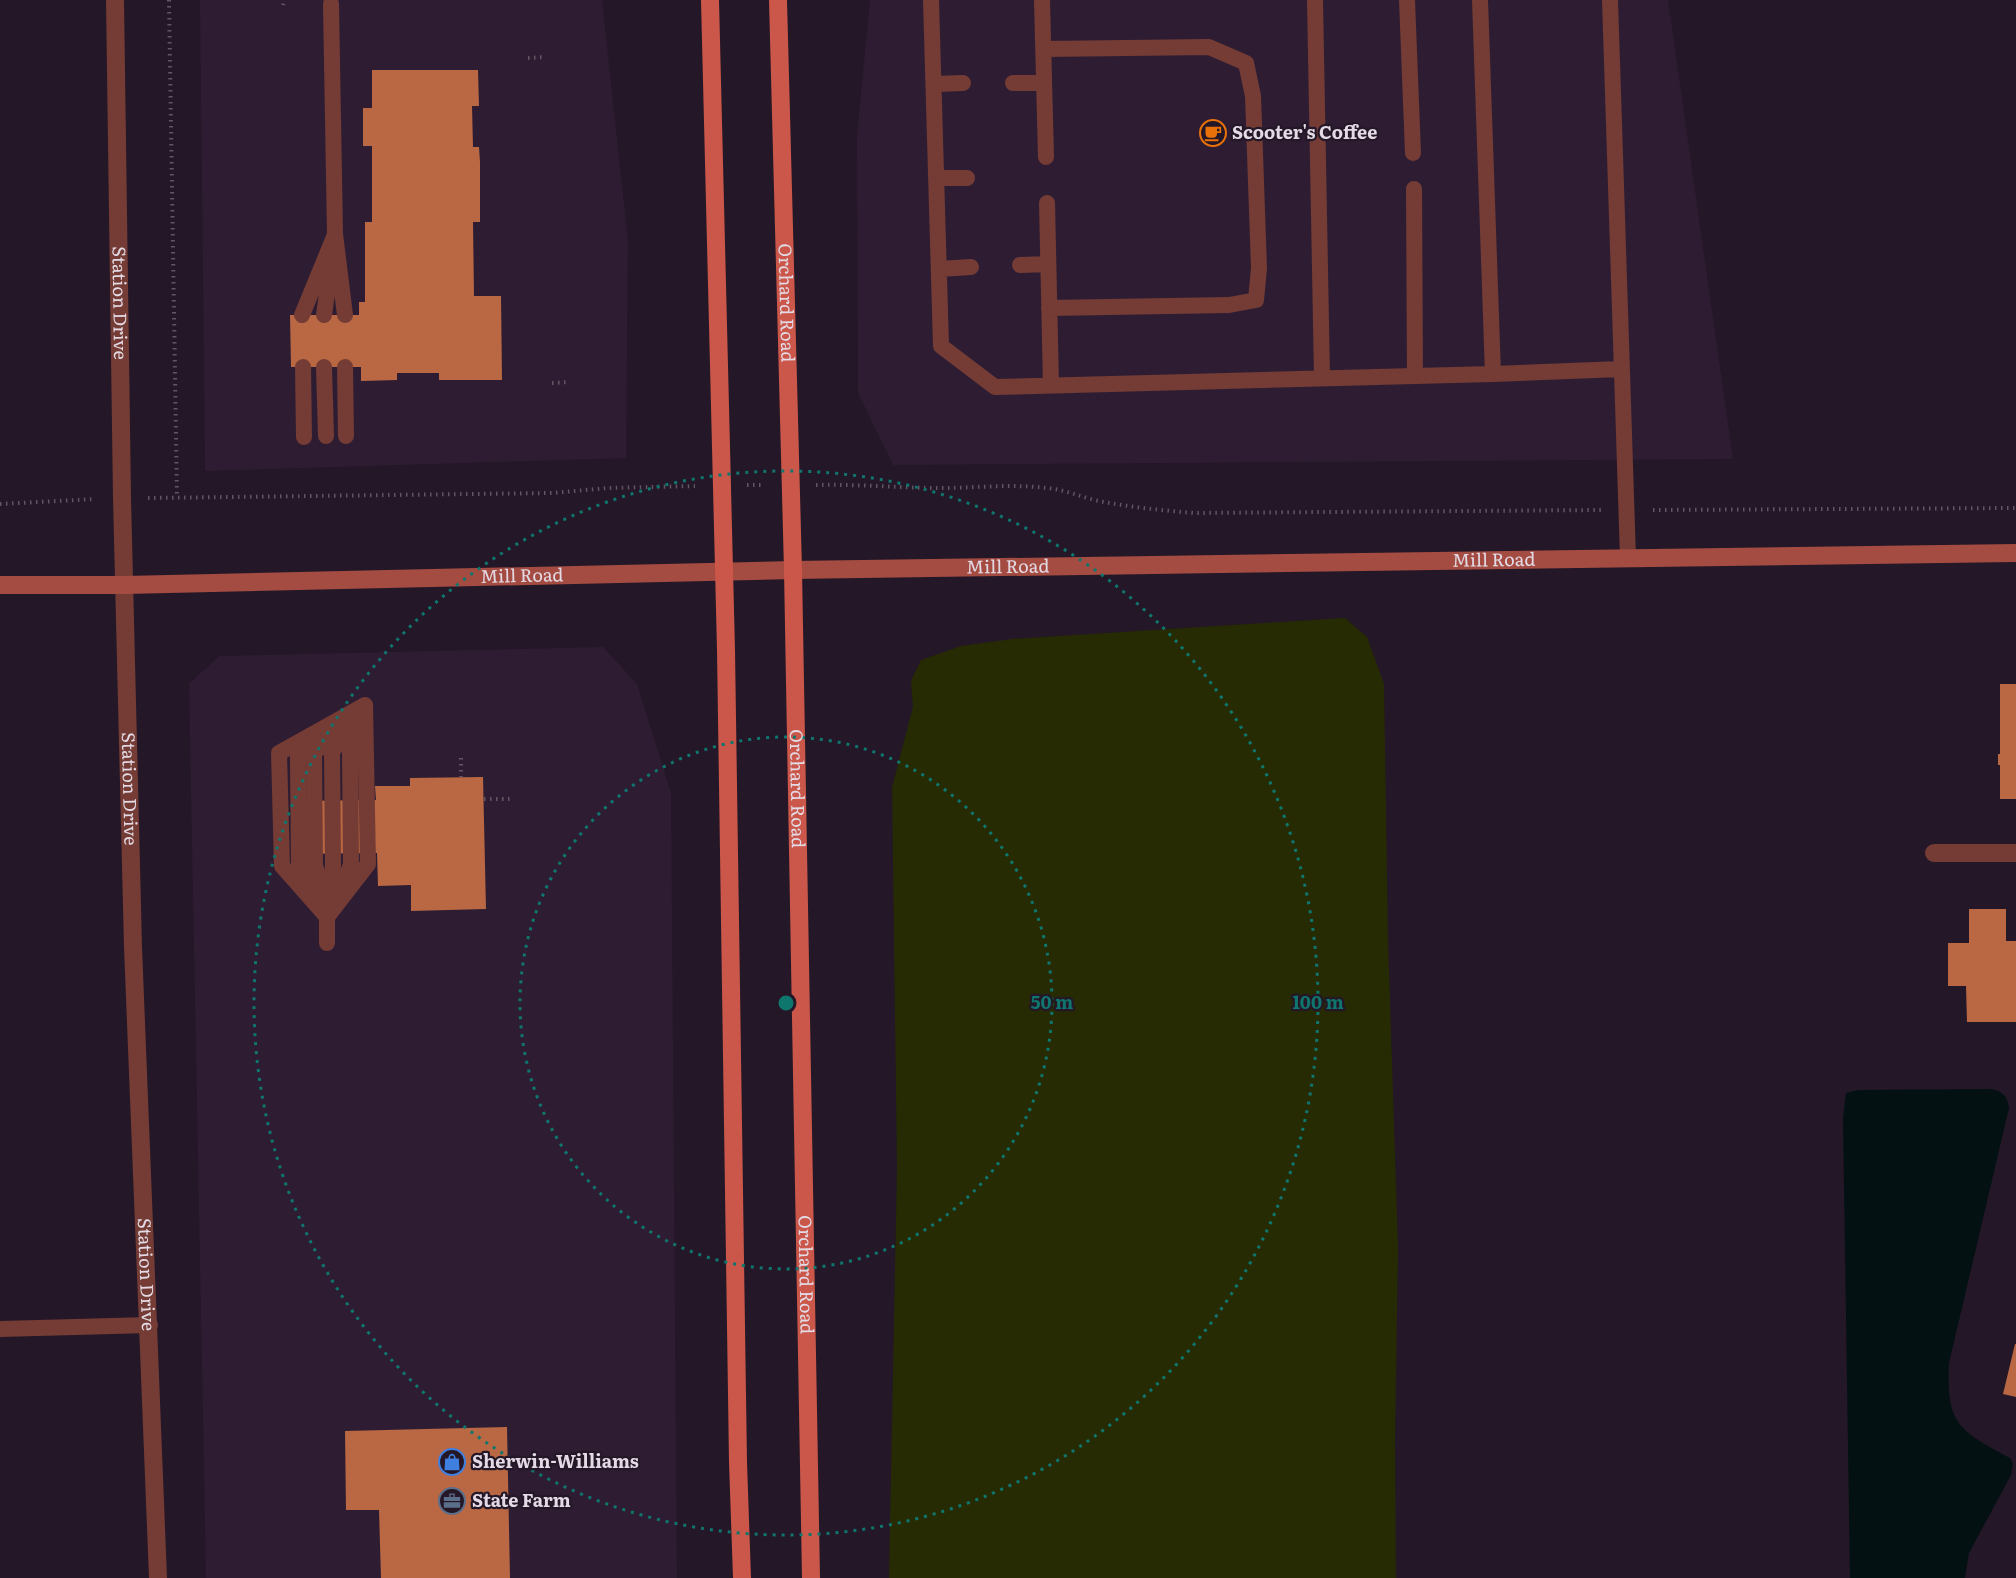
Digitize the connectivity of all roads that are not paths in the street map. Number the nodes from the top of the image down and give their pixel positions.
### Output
1 (115, 0) edge
2 (710, 0) edge
3 (778, 0) edge
4 (932, 0) edge
5 (1042, 0) edge
6 (1315, 0) edge
7 (1407, 0) edge
8 (1480, 0) edge
9 (1610, 0) edge
10 (331, 4) dead end
11 (1044, 49) junction
12 (963, 83) dead end
13 (1013, 83) dead end
14 (1044, 83) junction
15 (934, 84) junction
16 (1413, 153) dead end
17 (1046, 157) dead end
18 (937, 178) junction
19 (967, 178) dead end
20 (1414, 189) dead end
21 (1047, 203) dead end
22 (335, 234) junction
23 (1048, 264) junction
24 (1020, 266) dead end
25 (971, 267) dead end
26 (939, 269) junction
27 (1049, 308) junction
28 (302, 315) dead end
29 (324, 315) dead end
30 (345, 315) dead end
31 (303, 367) dead end
32 (324, 367) dead end
33 (345, 367) dead end
34 (1621, 369) junction
35 (1493, 374) junction
36 (1415, 375) junction
37 (1322, 377) junction
38 (1051, 385) junction
39 (326, 436) dead end
40 (346, 436) dead end
41 (304, 437) dead end
42 (2016, 553) edge
43 (1628, 558) junction
44 (793, 570) junction
45 (724, 571) junction
46 (0, 585) edge
47 (125, 585) junction
48 (365, 705) junction
49 (1934, 853) dead end
50 (2016, 853) edge
51 (327, 917) junction
52 (327, 943) dead end
53 (150, 1325) junction
54 (0, 1329) edge
55 (158, 1578) edge
56 (742, 1578) edge
57 (811, 1578) edge

1 - 47 street, Station Drive
2 - 45 main road
3 - 44 main road, Orchard Road
4 - 15 lane
5 - 11 lane
6 - 37 lane
7 - 16 lane
8 - 35 lane
9 - 34 lane
10 - 22 lane
11 - 14 lane
11 - 27 lane
12 - 15 lane
13 - 14 lane
14 - 17 lane
15 - 18 lane
18 - 19 lane
18 - 26 lane
20 - 36 lane
21 - 23 lane
22 - 28 lane
22 - 29 lane
22 - 30 lane
23 - 24 lane
23 - 27 lane
25 - 26 lane
26 - 38 lane
27 - 38 lane
31 - 41 lane
32 - 39 lane
33 - 40 lane
34 - 35 lane
34 - 43 lane
35 - 36 lane
36 - 37 lane
37 - 38 lane
42 - 43 street, Mill Road
43 - 44 street, Mill Road
44 - 45 street, Mill Road
44 - 57 main road, Orchard Road
45 - 47 street, Mill Road
45 - 56 main road
46 - 47 street, Mill Road
47 - 53 street, Station Drive
48 - 51 lane
48 - 51 lane
48 - 51 lane
49 - 50 street
51 - 52 lane
53 - 54 lane
53 - 55 street, Station Drive

